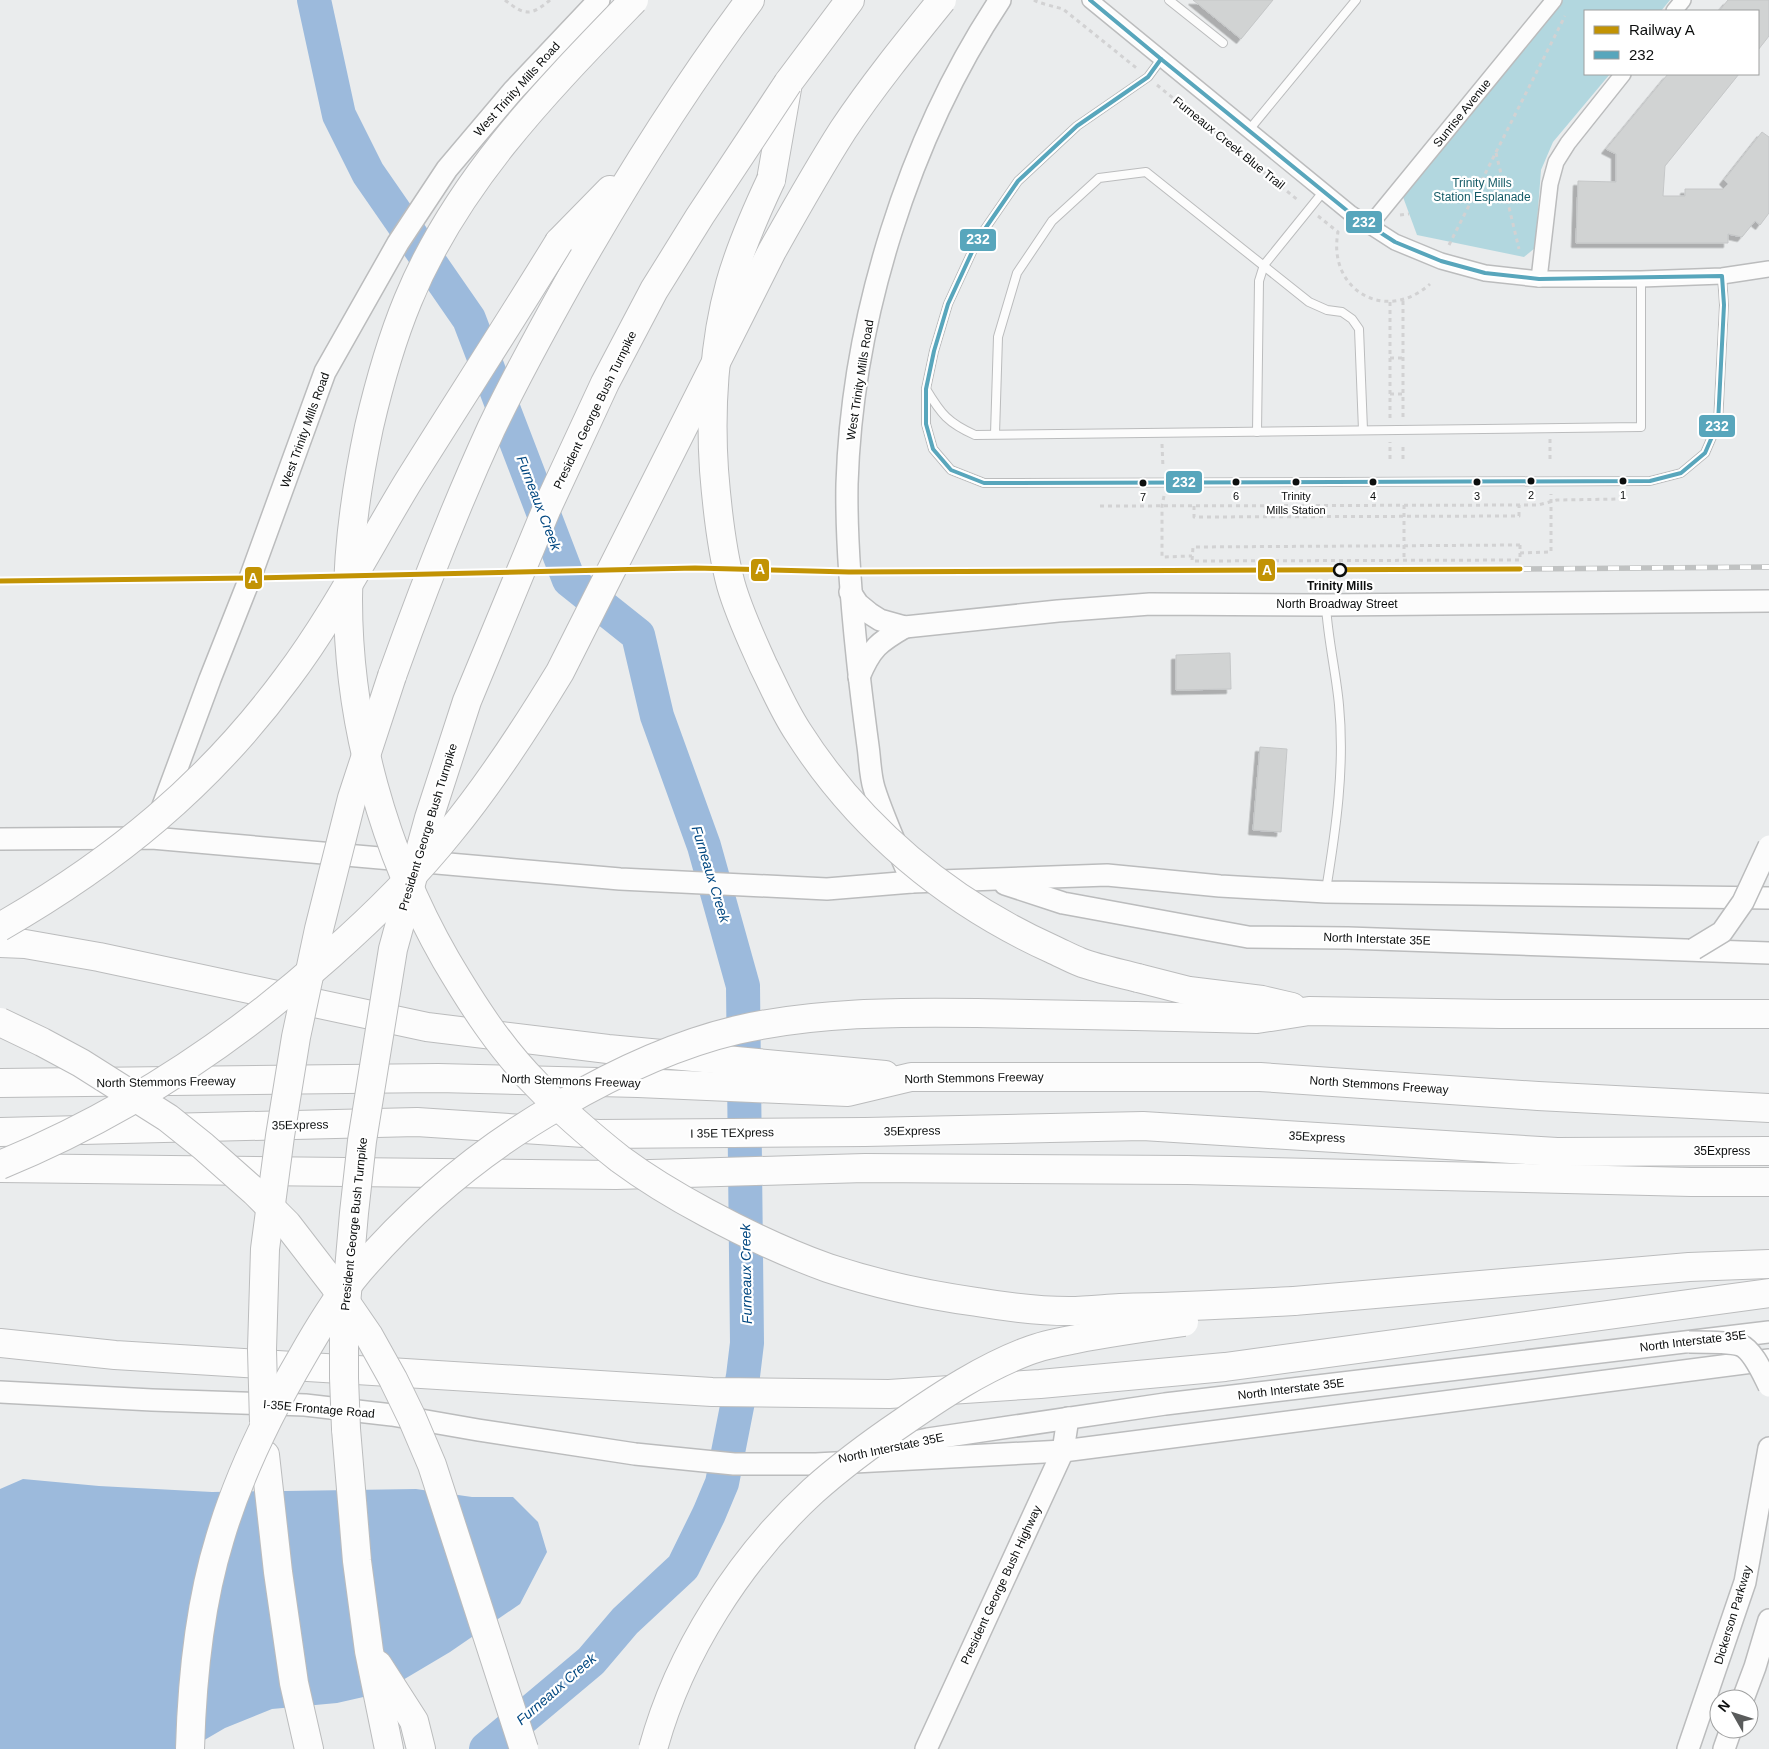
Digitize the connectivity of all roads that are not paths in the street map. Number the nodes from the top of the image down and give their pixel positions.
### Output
1 (599, 0) edge
2 (634, 0) edge
3 (750, 0) edge
4 (850, 0) edge
5 (942, 0) edge
6 (1000, 0) edge
7 (1169, 0) edge
8 (1356, 0) edge
9 (1554, 0) edge
10 (1683, 0) edge
11 (1096, 2) edge
12 (1675, 10) edge
13 (1223, 43) dead end
14 (1162, 58) junction
15 (1622, 75) edge
16 (788, 83) junction
17 (1249, 130) junction
18 (641, 159) junction
19 (1323, 192) junction
20 (1369, 226) junction
21 (1264, 265) junction
22 (1769, 270) edge
23 (1722, 276) junction
24 (1540, 279) junction
25 (1641, 279) junction
26 (926, 389) junction
27 (1363, 430) junction
28 (1257, 432) junction
29 (996, 434) junction
30 (850, 592) junction
31 (1769, 601) edge
32 (1326, 605) junction
33 (905, 627) junction
34 (859, 677) junction
35 (152, 838) junction
36 (0, 839) edge
37 (1769, 846) edge
38 (991, 880) junction
39 (912, 882) junction
40 (1326, 892) junction
41 (1769, 898) edge
42 (0, 927) edge
43 (0, 943) edge
44 (1694, 949) junction
45 (1769, 953) edge
46 (1309, 1010) junction
47 (1769, 1014) edge
48 (0, 1022) edge
49 (846, 1082) junction
50 (0, 1083) edge
51 (1769, 1108) edge
52 (0, 1132) edge
53 (865, 1132) joint
54 (599, 1134) joint
55 (1769, 1151) edge
56 (0, 1167) edge
57 (1769, 1182) edge
58 (1769, 1264) edge
59 (1769, 1293) edge
60 (1294, 1301) junction
61 (1769, 1332) edge
62 (0, 1342) edge
63 (1689, 1342) junction
64 (1769, 1360) edge
65 (1769, 1386) edge
66 (0, 1392) edge
67 (1068, 1418) junction
68 (1769, 1448) edge
69 (1063, 1451) junction
70 (635, 1454) joint
71 (816, 1464) junction
72 (1769, 1620) edge
73 (369, 1652) junction
74 (1747, 1689) edge
75 (190, 1749) edge
76 (309, 1749) edge
77 (389, 1749) edge
78 (421, 1749) edge
79 (524, 1749) edge
80 (653, 1749) edge
81 (926, 1749) edge
82 (1688, 1749) edge

1 - 35 main road, West Trinity Mills Road
2 - 60 highway, bridge
3 - 18 highway
4 - 16 highway, President George Bush Turnpike
5 - 56 highway, bridge
6 - 30 main road, West Trinity Mills Road
7 - 13 lane
8 - 17 lane
9 - 20 street, Sunrise Avenue
10 - 12 street
11 - 14 street
14 - 17 street
14 - 26 lane
15 - 24 street
16 - 46 highway, bridge
16 - 73 highway, President George Bush Turnpike, bridge
17 - 19 street
18 - 42 highway, bridge
18 - 76 highway, bridge
19 - 20 street
19 - 21 lane
20 - 24 street
21 - 27 lane
21 - 28 lane
21 - 29 lane
22 - 23 street
23 - 25 street
23 - 26 lane
24 - 25 street
25 - 27 lane
26 - 29 lane
27 - 28 lane
28 - 29 lane
30 - 33 main road, North Broadway Street
30 - 34 main road, West Trinity Mills Road
31 - 32 main road, North Broadway Street
32 - 33 main road, North Broadway Street
32 - 40 lane
33 - 34 main road, North Broadway Street
34 - 39 main road, West Trinity Mills Road
35 - 36 main road
35 - 39 main road
37 - 44 main road, bridge
38 - 39 main road
38 - 40 main road
38 - 44 main road, North Interstate 35E
40 - 41 main road
43 - 49 highway, bridge
44 - 45 main road, North Interstate 35E
46 - 47 highway
46 - 75 highway, bridge
48 - 79 highway, bridge
49 - 50 highway, North Stemmons Freeway
49 - 51 highway, North Stemmons Freeway
52 - 54 highway, 35Express
53 - 54 highway, I 35E TEXpress
53 - 55 highway, 35Express
56 - 57 highway, bridge
58 - 60 highway
59 - 62 highway
60 - 80 highway, bridge
61 - 63 main road, North Interstate 35E, bridge
63 - 65 main road, bridge
63 - 67 main road, North Interstate 35E
64 - 69 main road, North Interstate 35E
66 - 70 main road, I-35E Frontage Road
67 - 69 main road, President George Bush Highway
67 - 71 main road, North Interstate 35E
68 - 82 main road, Dickerson Parkway
69 - 71 main road, North Interstate 35E
69 - 81 main road, President George Bush Highway
70 - 71 main road, North Interstate 35E
72 - 74 main road
73 - 77 highway, President George Bush Turnpike
73 - 78 highway

